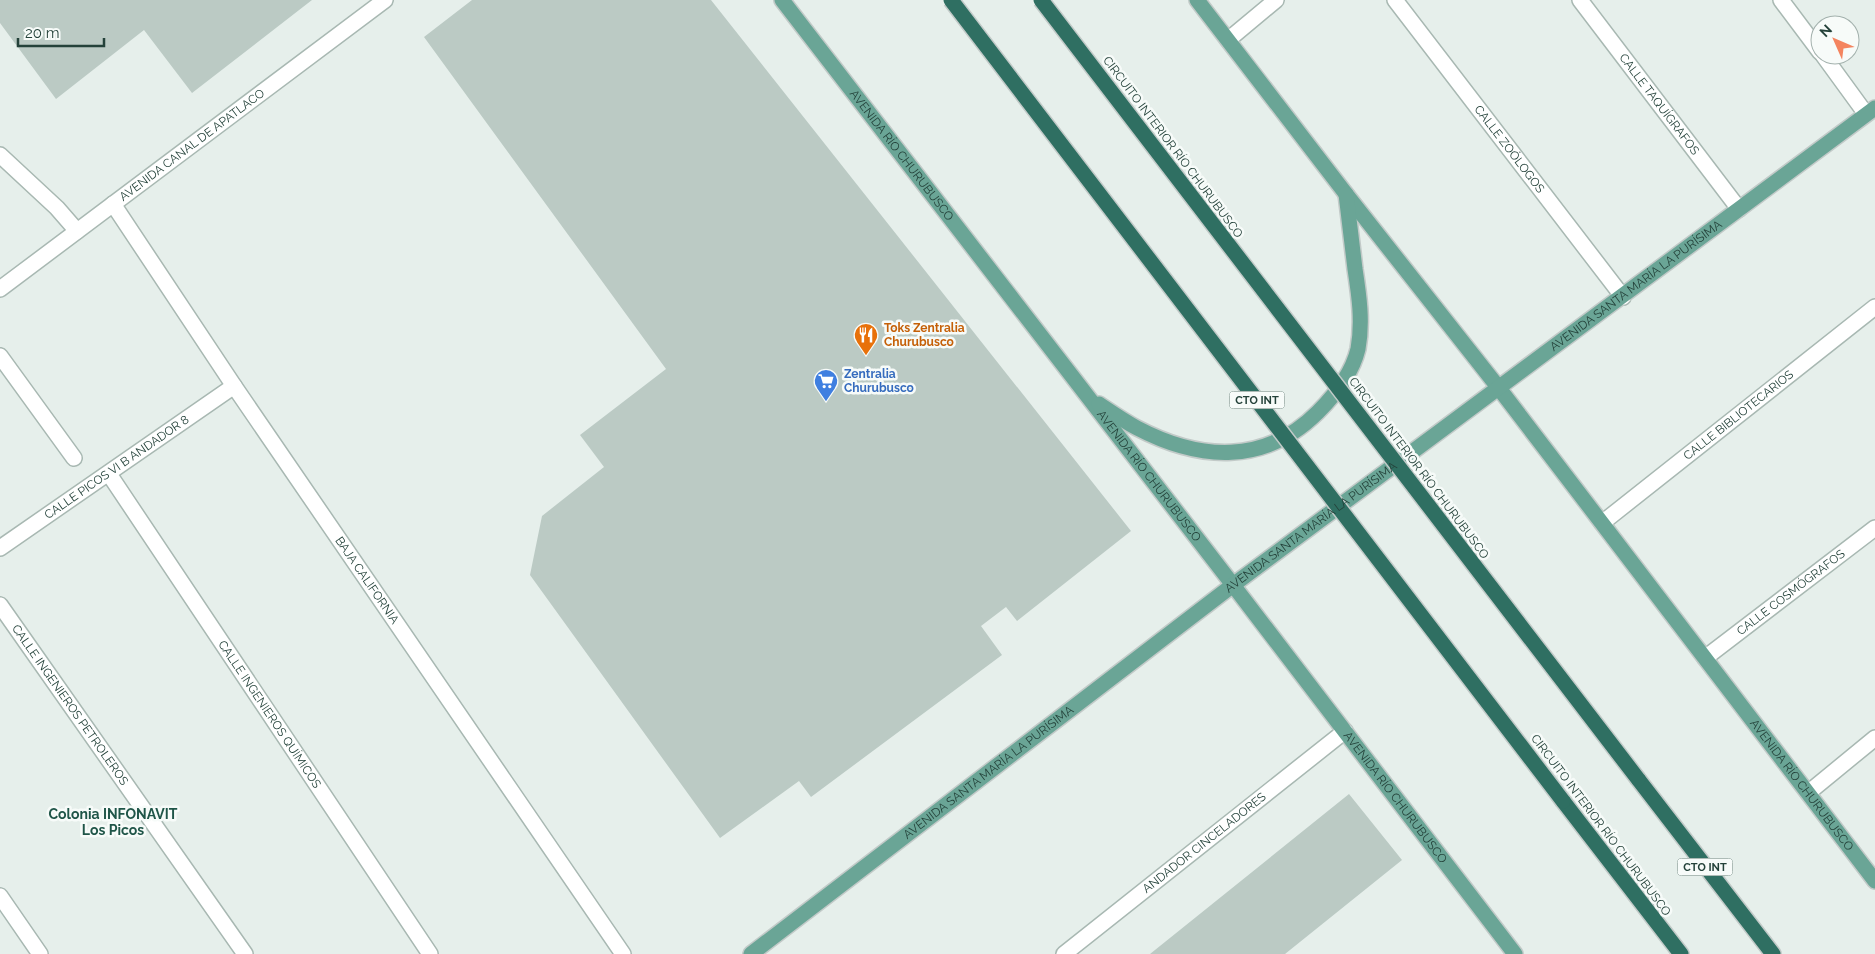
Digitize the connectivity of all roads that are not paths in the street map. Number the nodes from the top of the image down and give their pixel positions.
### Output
1 (385, 0) edge
2 (782, 0) edge
3 (950, 0) edge
4 (1041, 0) edge
5 (1197, 0) edge
6 (1276, 0) edge
7 (1396, 0) edge
8 (1580, 0) edge
9 (1781, 0) edge
10 (1789, 0) edge
11 (1797, 20) junction
12 (1810, 38) edge
13 (1228, 40) junction
14 (1831, 65) edge
15 (1870, 111) edge
16 (0, 155) edge
17 (1346, 194) junction
18 (113, 204) junction
19 (1739, 209) junction
20 (77, 231) junction
21 (0, 289) edge
22 (1622, 297) junction
23 (1875, 307) edge
24 (0, 356) edge
25 (234, 386) junction
26 (1498, 387) junction
27 (1089, 398) junction
28 (74, 458) dead end
29 (109, 474) junction
30 (1602, 523) junction
31 (1875, 528) edge
32 (0, 548) edge
33 (1233, 584) junction
34 (0, 604) edge
35 (1705, 658) junction
36 (1345, 731) junction
37 (1875, 738) edge
38 (1808, 793) junction
39 (1875, 881) edge
40 (0, 896) edge
41 (40, 954) edge
42 (245, 954) edge
43 (430, 954) edge
44 (623, 954) edge
45 (752, 954) edge
46 (1064, 954) edge
47 (1515, 954) edge
48 (1681, 954) edge
49 (1773, 954) edge

1 - 18 street, AVENIDA CANAL DE APATLACO
2 - 27 main road, AVENIDA RÍO CHURUBUSCO
3 - 48 highway, CIRCUITO INTERIOR RÍO CHURUBUSCO / CTO INT, bridge
4 - 49 highway, CIRCUITO INTERIOR RÍO CHURUBUSCO / CTO INT, bridge
5 - 13 main road, AVENIDA RÍO CHURUBUSCO
6 - 13 street
7 - 22 street, CALLE ZOÓLOGOS
8 - 19 street, CALLE TAQUÍGRAFOS
9 - 11 street
10 - 11 street
11 - 12 street
13 - 17 main road, AVENIDA RÍO CHURUBUSCO
14 - 15 street
15 - 19 main road, AVENIDA SANTA MARÍA LA PURÍSIMA
16 - 20 street
17 - 26 main road, AVENIDA RÍO CHURUBUSCO
17 - 27 main road
18 - 20 street, AVENIDA CANAL DE APATLACO
18 - 25 street, BAJA CALIFORNIA
19 - 22 main road, AVENIDA SANTA MARÍA LA PURÍSIMA
20 - 21 street, AVENIDA CANAL DE APATLACO
22 - 26 main road, AVENIDA SANTA MARÍA LA PURÍSIMA
23 - 30 street, CALLE BIBLIOTECARIOS
24 - 28 street
25 - 29 street, CALLE PICOS VI B ANDADOR 8
25 - 44 street, BAJA CALIFORNIA
26 - 30 main road, AVENIDA RÍO CHURUBUSCO
26 - 33 main road, AVENIDA SANTA MARÍA LA PURÍSIMA
27 - 33 main road, AVENIDA RÍO CHURUBUSCO
29 - 32 street, CALLE PICOS VI B ANDADOR 8
29 - 43 street, CALLE INGENIEROS QUÍMICOS
30 - 35 main road, AVENIDA RÍO CHURUBUSCO
31 - 35 street, CALLE COSMÓGRAFOS
33 - 36 main road, AVENIDA RÍO CHURUBUSCO
33 - 45 main road, AVENIDA SANTA MARÍA LA PURÍSIMA
34 - 42 street, CALLE INGENIEROS PETROLEROS
35 - 38 main road, AVENIDA RÍO CHURUBUSCO
36 - 46 street, ANDADOR CINCELADORES
36 - 47 main road, AVENIDA RÍO CHURUBUSCO
37 - 38 street
38 - 39 main road, AVENIDA RÍO CHURUBUSCO
40 - 41 street

